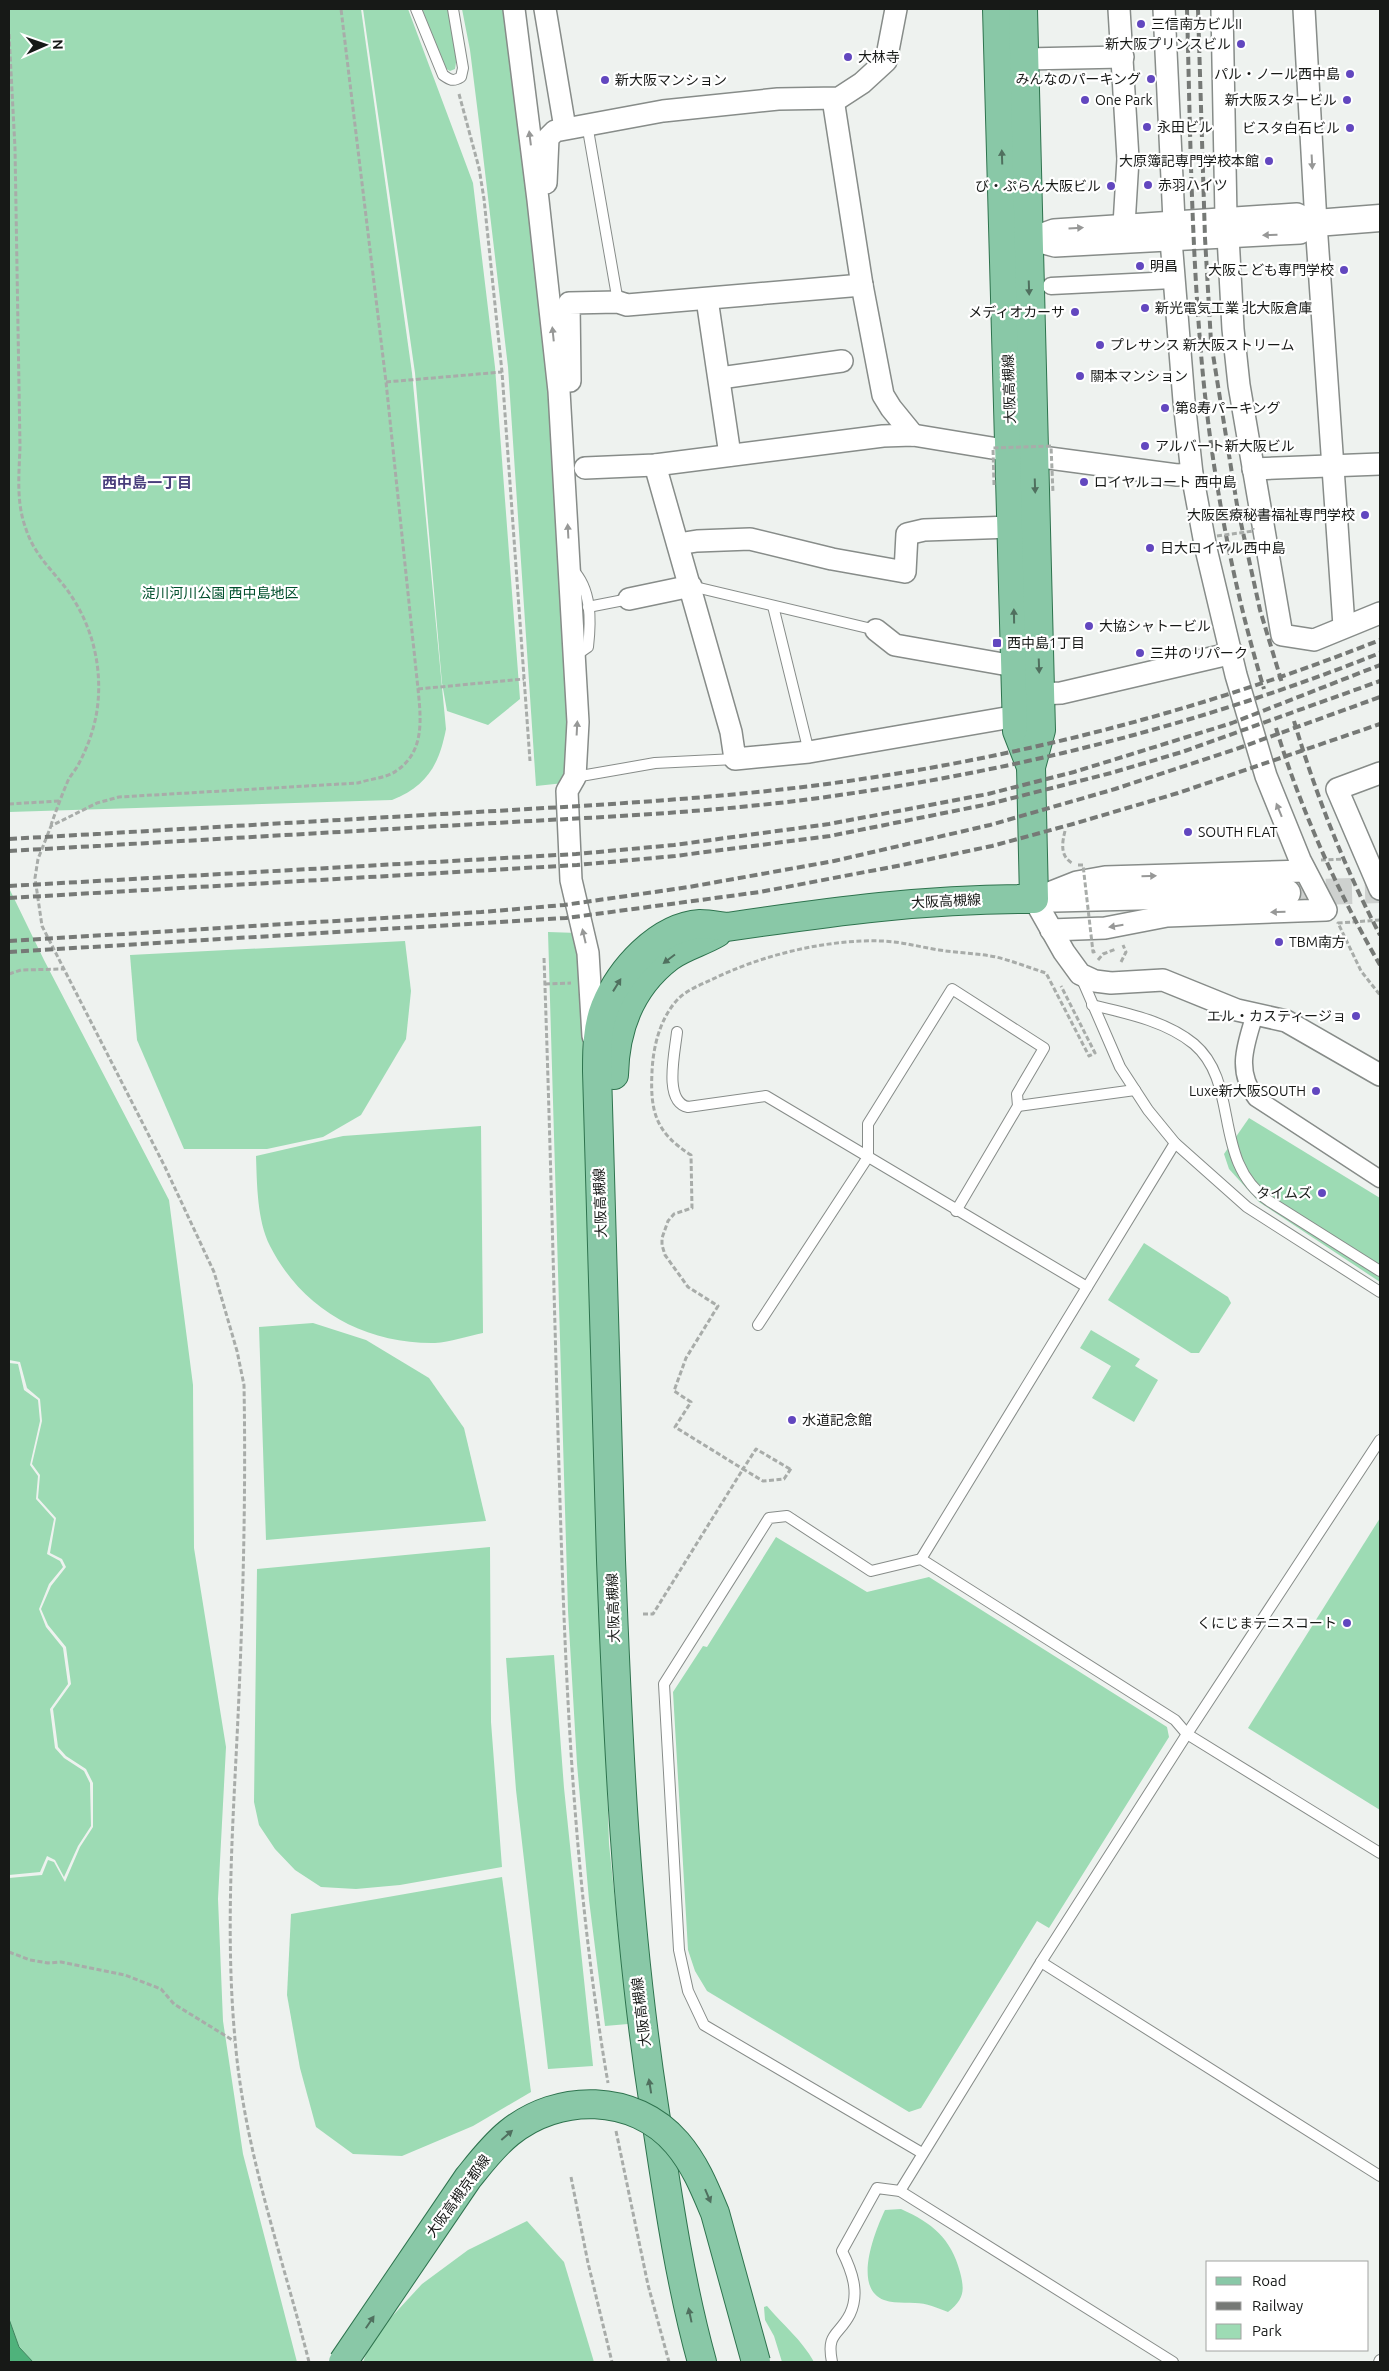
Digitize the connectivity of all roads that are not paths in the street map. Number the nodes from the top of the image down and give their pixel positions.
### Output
1 (416, 9) edge
2 (453, 9) edge
3 (514, 9) edge
4 (545, 9) edge
5 (896, 9) edge
6 (997, 9) edge
7 (1023, 9) edge
8 (1119, 9) edge
9 (1164, 9) edge
10 (1222, 9) edge
11 (1304, 9) edge
12 (1123, 57) junction
13 (1025, 59) junction
14 (833, 99) junction
15 (587, 124) junction
16 (565, 128) junction
17 (538, 200) junction
18 (1380, 218) edge
19 (1316, 222) junction
20 (1124, 225) junction
21 (1227, 227) junction
22 (1173, 230) junction
23 (1017, 240) junction
24 (1173, 280) junction
25 (862, 285) junction
26 (1051, 286) dead end
27 (707, 299) junction
28 (618, 302) junction
29 (842, 361) dead end
30 (720, 378) junction
31 (559, 391) junction
32 (913, 435) junction
33 (1022, 454) junction
34 (730, 455) junction
35 (1380, 464) edge
36 (655, 465) junction
37 (1333, 467) junction
38 (585, 468) dead end
39 (1253, 469) junction
40 (1192, 474) junction
41 (1012, 527) junction
42 (678, 544) junction
43 (570, 566) junction
44 (691, 586) junction
45 (629, 599) joint
46 (773, 606) junction
47 (588, 607) junction
48 (1380, 613) edge
49 (1344, 626) junction
50 (876, 630) joint
51 (1233, 653) junction
52 (575, 656) junction
53 (1014, 666) junction
54 (1040, 694) junction
55 (1017, 716) junction
56 (809, 752) junction
57 (735, 759) junction
58 (1031, 767) junction
59 (1380, 773) edge
60 (575, 777) junction
61 (1305, 871) junction
62 (1377, 877) edge
63 (1287, 893) tunnel mouth
64 (1034, 899) junction
65 (727, 927) junction
66 (1051, 930) junction
67 (1080, 974) junction
68 (1092, 1005) junction
69 (1255, 1014) junction
70 (677, 1032) dead end
71 (596, 1071) junction
72 (1380, 1075) edge
73 (1135, 1090) junction
74 (1018, 1106) junction
75 (1175, 1143) junction
76 (868, 1157) junction
77 (1380, 1179) edge
78 (956, 1210) junction
79 (1380, 1271) edge
80 (1087, 1287) junction
81 (1380, 1292) edge
82 (758, 1325) dead end
83 (1380, 1440) edge
84 (921, 1559) junction
85 (1187, 1734) junction
86 (1380, 1853) edge
87 (1040, 1962) junction
88 (922, 2154) junction
89 (1380, 2176) edge
90 (900, 2191) junction
91 (343, 2362) edge
92 (702, 2362) edge
93 (721, 2362) edge
94 (756, 2362) edge
95 (832, 2362) edge
96 (1173, 2362) edge

1 - 2 lane
17 -> 3 street
4 - 16 street
5 - 14 street
23 -> 6 main road, 大阪高槻線
7 - 13 main road, 大阪高槻線
8 - 12 street
9 - 22 street
10 - 21 street
11 -> 19 street
12 - 13 street
12 - 20 street
13 - 23 main road, 大阪高槻線
14 - 15 street
14 - 25 street
15 - 16 street
15 - 28 lane
16 - 17 street
31 -> 17 street
18 - 19 street
19 - 21 street
19 - 37 street
20 - 22 street
23 -> 20 street
21 - 22 street
21 - 39 street
22 - 23 street
22 - 24 street
23 - 33 main road, 大阪高槻線
24 - 26 street
24 - 40 street
25 - 27 street
25 - 32 street
27 - 28 street
27 - 30 street
28 - 31 street
29 - 30 street
30 - 34 street
43 -> 31 street
32 - 33 street
32 - 34 street
33 - 40 street
33 - 41 main road, 大阪高槻線
33 -> 54 main road, 大阪高槻線
34 - 36 street
35 - 37 street
36 - 38 street
36 - 42 street
37 - 39 street
37 - 49 street
39 - 49 street
40 - 51 street
41 - 42 street
53 -> 41 main road, 大阪高槻線
42 - 44 street
43 - 47 lane
43 - 52 street
44 - 45 street
44 - 46 lane
44 - 57 street
45 - 47 lane
46 - 50 lane
46 - 56 lane
47 - 52 lane
48 - 49 street
50 - 53 street
51 - 54 street
61 -> 51 street
60 -> 52 street
53 - 55 main road, 大阪高槻線
54 - 58 main road, 大阪高槻線
55 - 56 street
55 - 58 main road, 大阪高槻線
56 - 57 street
57 - 60 lane
58 - 64 main road, 大阪高槻線
59 - 62 street
71 -> 60 street
64 -> 61 street
61 -> 66 street
63 - 64 street
64 - 65 main road, 大阪高槻線
64 - 66 street
71 -> 65 main road, 大阪高槻線
65 -> 93 main road, 大阪高槻線
66 - 67 street
67 - 68 lane
67 - 69 street
68 - 73 lane
68 - 79 lane
69 - 72 street
69 - 77 street
70 - 76 lane
92 -> 71 main road, 大阪高槻線
73 - 74 lane
73 - 75 lane
74 - 76 lane
74 - 78 lane
75 - 80 lane
75 - 81 lane
76 - 78 lane
76 - 82 lane
78 - 80 lane
80 - 84 lane
83 - 85 lane
84 - 85 lane
84 - 88 lane
85 - 86 lane
85 - 87 lane
87 - 88 lane
87 - 89 lane
88 - 90 lane
90 - 95 lane
90 - 96 lane
91 -> 94 main road, 大阪高槻京都線, bridge

